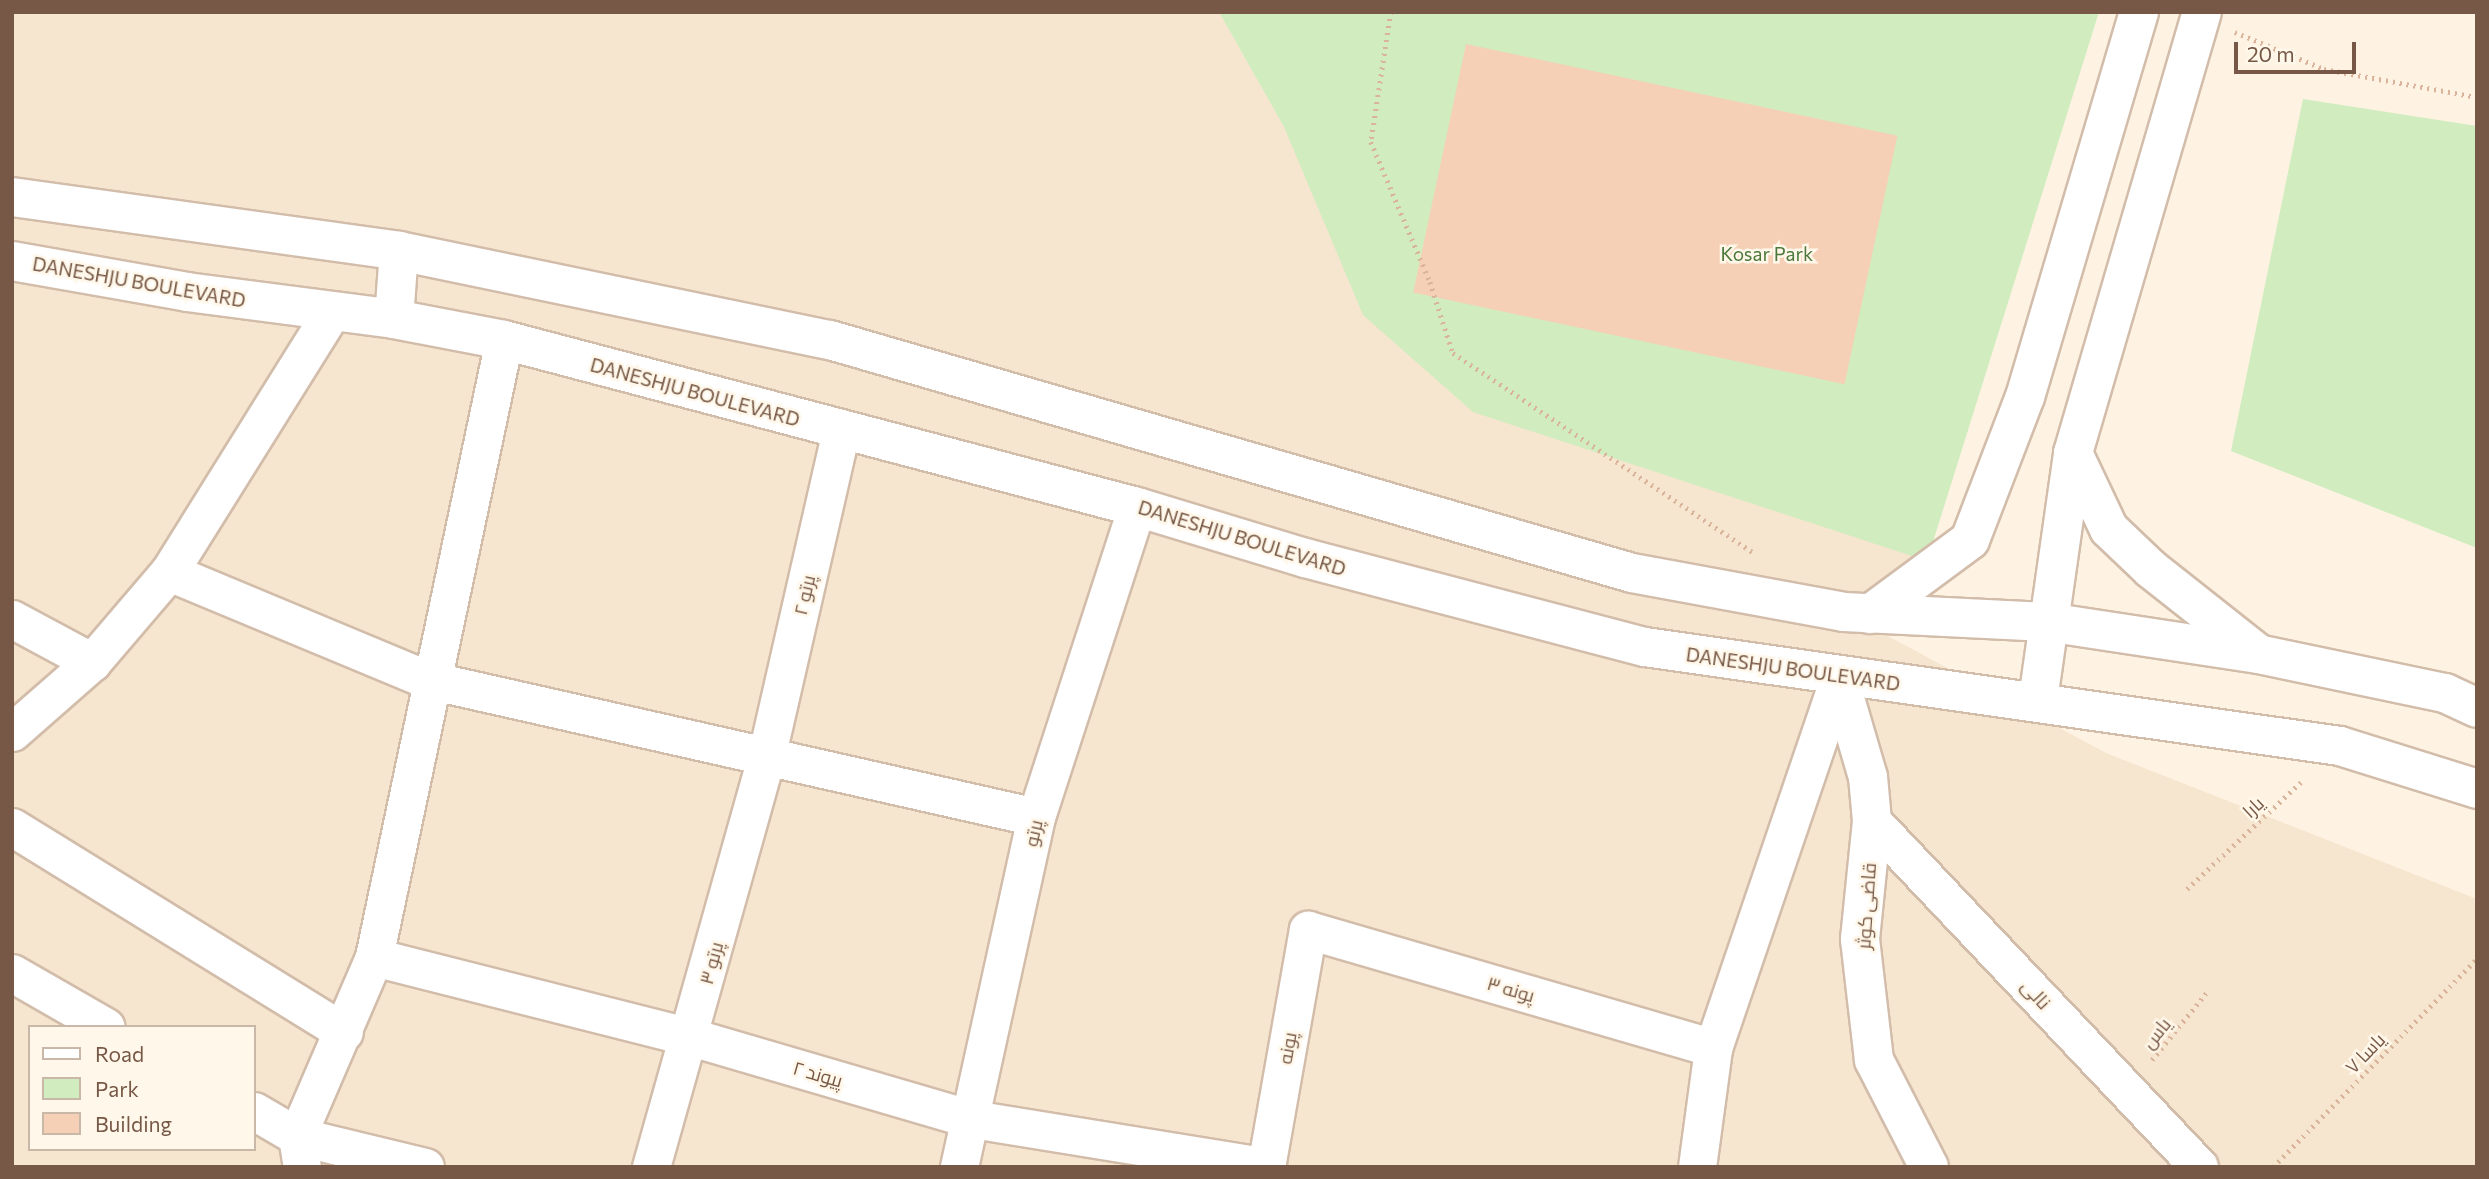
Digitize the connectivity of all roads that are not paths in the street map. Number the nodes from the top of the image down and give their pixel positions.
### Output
1 (2139, 12) edge
2 (2213, 20) edge
3 (12, 197) edge
4 (399, 251) junction
5 (12, 261) edge
6 (331, 313) junction
7 (394, 319) junction
8 (504, 340) junction
9 (841, 431) junction
10 (2073, 453) junction
11 (1137, 507) junction
12 (169, 572) junction
13 (1870, 614) junction
14 (12, 619) edge
15 (2047, 622) junction
16 (2258, 654) junction
17 (92, 662) junction
18 (1839, 678) junction
19 (429, 680) junction
20 (2038, 700) junction
21 (2477, 708) edge
22 (12, 732) edge
23 (766, 758) junction
24 (2477, 789) edge
25 (1036, 817) junction
26 (1872, 821) junction
27 (12, 827) edge
28 (1308, 930) joint
29 (374, 957) junction
30 (12, 973) edge
31 (103, 1025) edge
32 (344, 1032) junction
33 (691, 1038) junction
34 (1713, 1048) junction
35 (256, 1113) edge
36 (972, 1119) junction
37 (300, 1152) edge
38 (425, 1167) edge
39 (651, 1167) edge
40 (959, 1167) edge
41 (1267, 1167) edge
42 (1697, 1167) edge
43 (1929, 1167) edge
44 (2199, 1167) edge

1 - 13 main road
2 - 10 main road
3 - 4 main road
4 - 7 main road
4 - 13 main road
5 - 6 main road, DANESHJU BOULEVARD
6 - 7 main road, DANESHJU BOULEVARD
6 - 12 street
7 - 8 main road, DANESHJU BOULEVARD
8 - 9 main road, DANESHJU BOULEVARD
8 - 19 street
9 - 11 main road, DANESHJU BOULEVARD
9 - 23 street, پرتو ۲
10 - 15 main road
10 - 16 main road
11 - 18 main road, DANESHJU BOULEVARD
11 - 25 street, پرتو
12 - 17 street
12 - 19 street
13 - 15 main road
14 - 17 street
15 - 16 main road
15 - 20 main road
16 - 21 main road
17 - 22 street
18 - 20 main road, DANESHJU BOULEVARD
18 - 26 main road, قاضی کوثر
18 - 34 street
19 - 23 street
19 - 29 street
20 - 24 main road, DANESHJU BOULEVARD
23 - 25 street
23 - 33 street, پرتو ۳
25 - 36 street, پرتو
26 - 43 main road, قاضی کوثر
26 - 44 street, نالی
27 - 32 street
28 - 34 street, پونه ۳
28 - 41 street, پونه
29 - 32 street
29 - 33 street, پیوند ۲
30 - 31 street
32 - 37 street
33 - 36 street, پیوند ۲
33 - 39 street, پرتو ۳
34 - 42 street
35 - 37 street
36 - 40 street, پرتو
36 - 41 street, پیوند ۲
37 - 38 street

